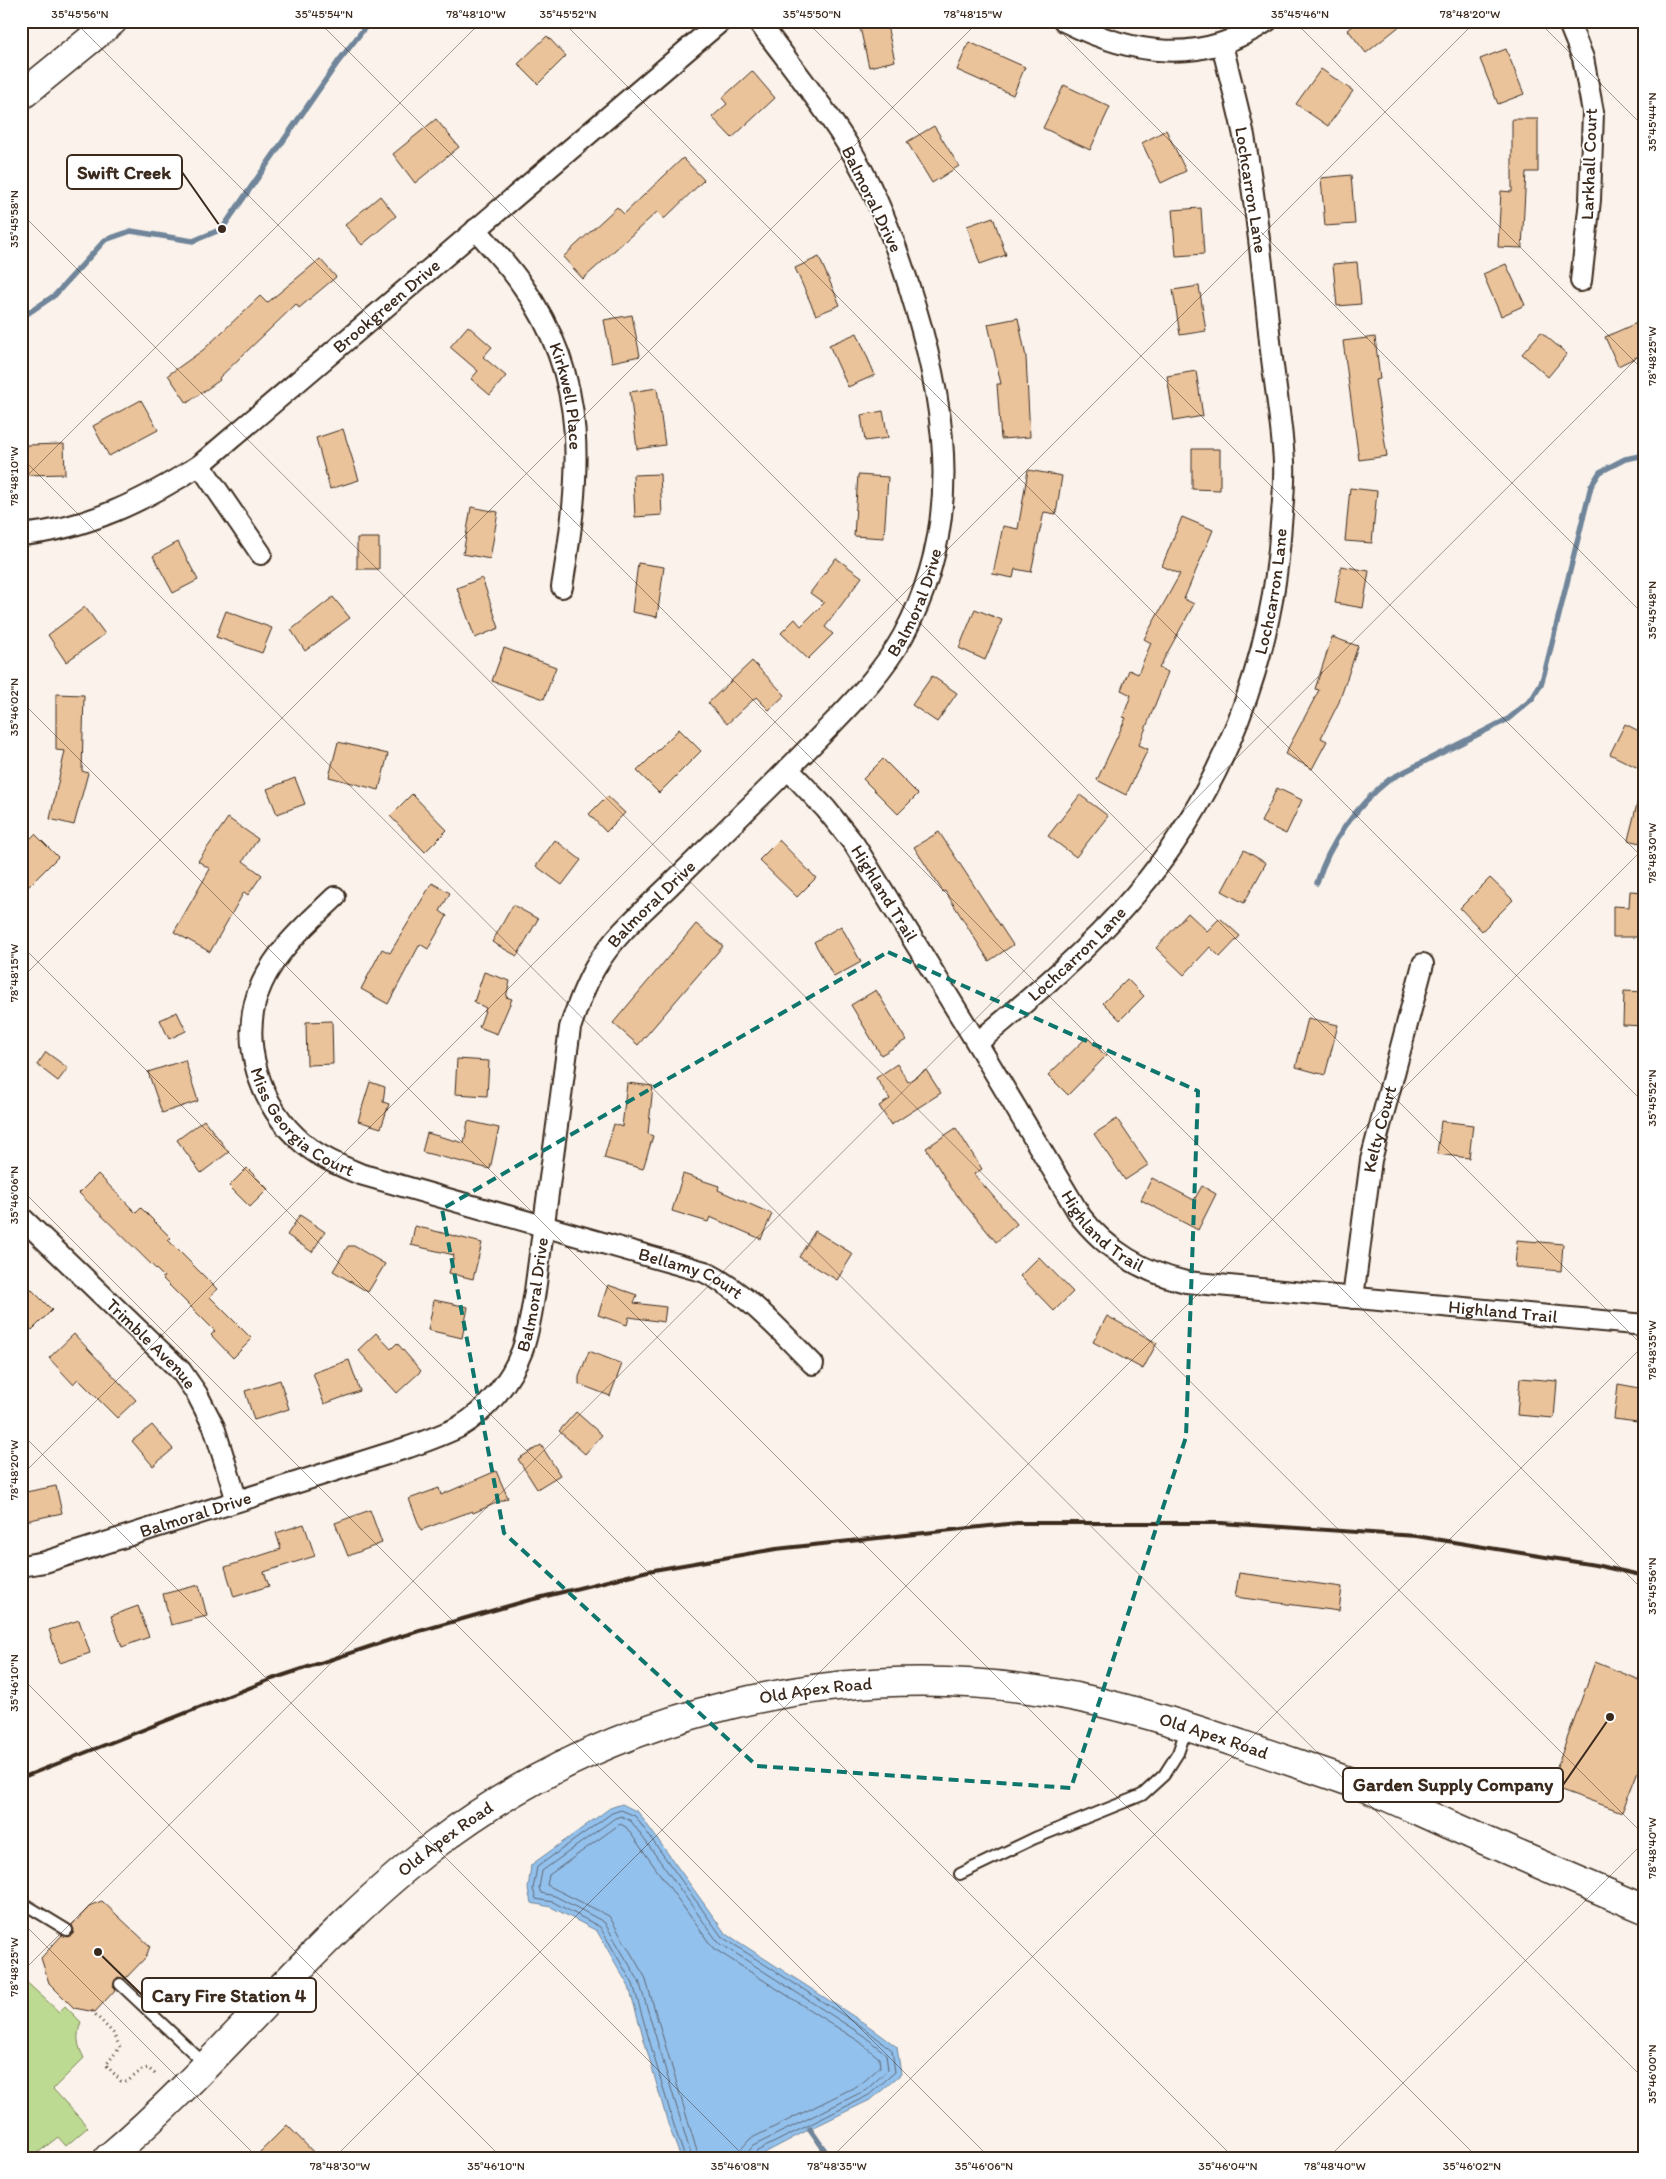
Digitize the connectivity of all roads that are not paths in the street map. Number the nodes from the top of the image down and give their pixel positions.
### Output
1 (113, 21) edge
2 (721, 21) edge
3 (758, 21) edge
4 (1064, 21) edge
5 (1267, 21) edge
6 (1568, 21) edge
7 (1222, 44) junction
8 (21, 96) edge
9 (476, 229) junction
10 (1581, 281) dead end
11 (200, 465) junction
12 (21, 535) edge
13 (261, 554) dead end
14 (562, 587) dead end
15 (788, 769) junction
16 (335, 897) dead end
17 (1423, 964) dead end
18 (977, 1044) junction
19 (21, 1217) edge
20 (544, 1227) junction
21 (1353, 1298) junction
22 (1645, 1325) edge
23 (813, 1364) dead end
24 (238, 1501) junction
25 (21, 1566) edge
26 (1187, 1726) junction
27 (960, 1874) dead end
28 (21, 1902) edge
29 (1645, 1909) edge
30 (67, 1930) dead end
31 (120, 1984) dead end
32 (206, 2065) junction
33 (108, 2158) edge

1 - 8 main road
2 - 9 street, Brookgreen Drive
3 - 15 street, Balmoral Drive
4 - 7 street
5 - 7 street
6 - 10 street, Larkhall Court
7 - 18 street, Lochcarron Lane
9 - 11 street, Brookgreen Drive
9 - 14 street, Kirkwell Place
11 - 12 street, Brookgreen Drive
11 - 13 street
15 - 18 street, Highland Trail
15 - 20 street, Balmoral Drive
16 - 20 street, Miss Georgia Court
17 - 21 street, Kelty Court
18 - 21 street, Highland Trail
19 - 24 street, Trimble Avenue
20 - 23 street, Bellamy Court
20 - 24 street, Balmoral Drive
21 - 22 street, Highland Trail
24 - 25 street, Balmoral Drive
26 - 27 lane
26 - 29 main road, Old Apex Road
26 - 32 main road, Old Apex Road
28 - 30 lane
31 - 32 lane
32 - 33 main road, Old Apex Road

